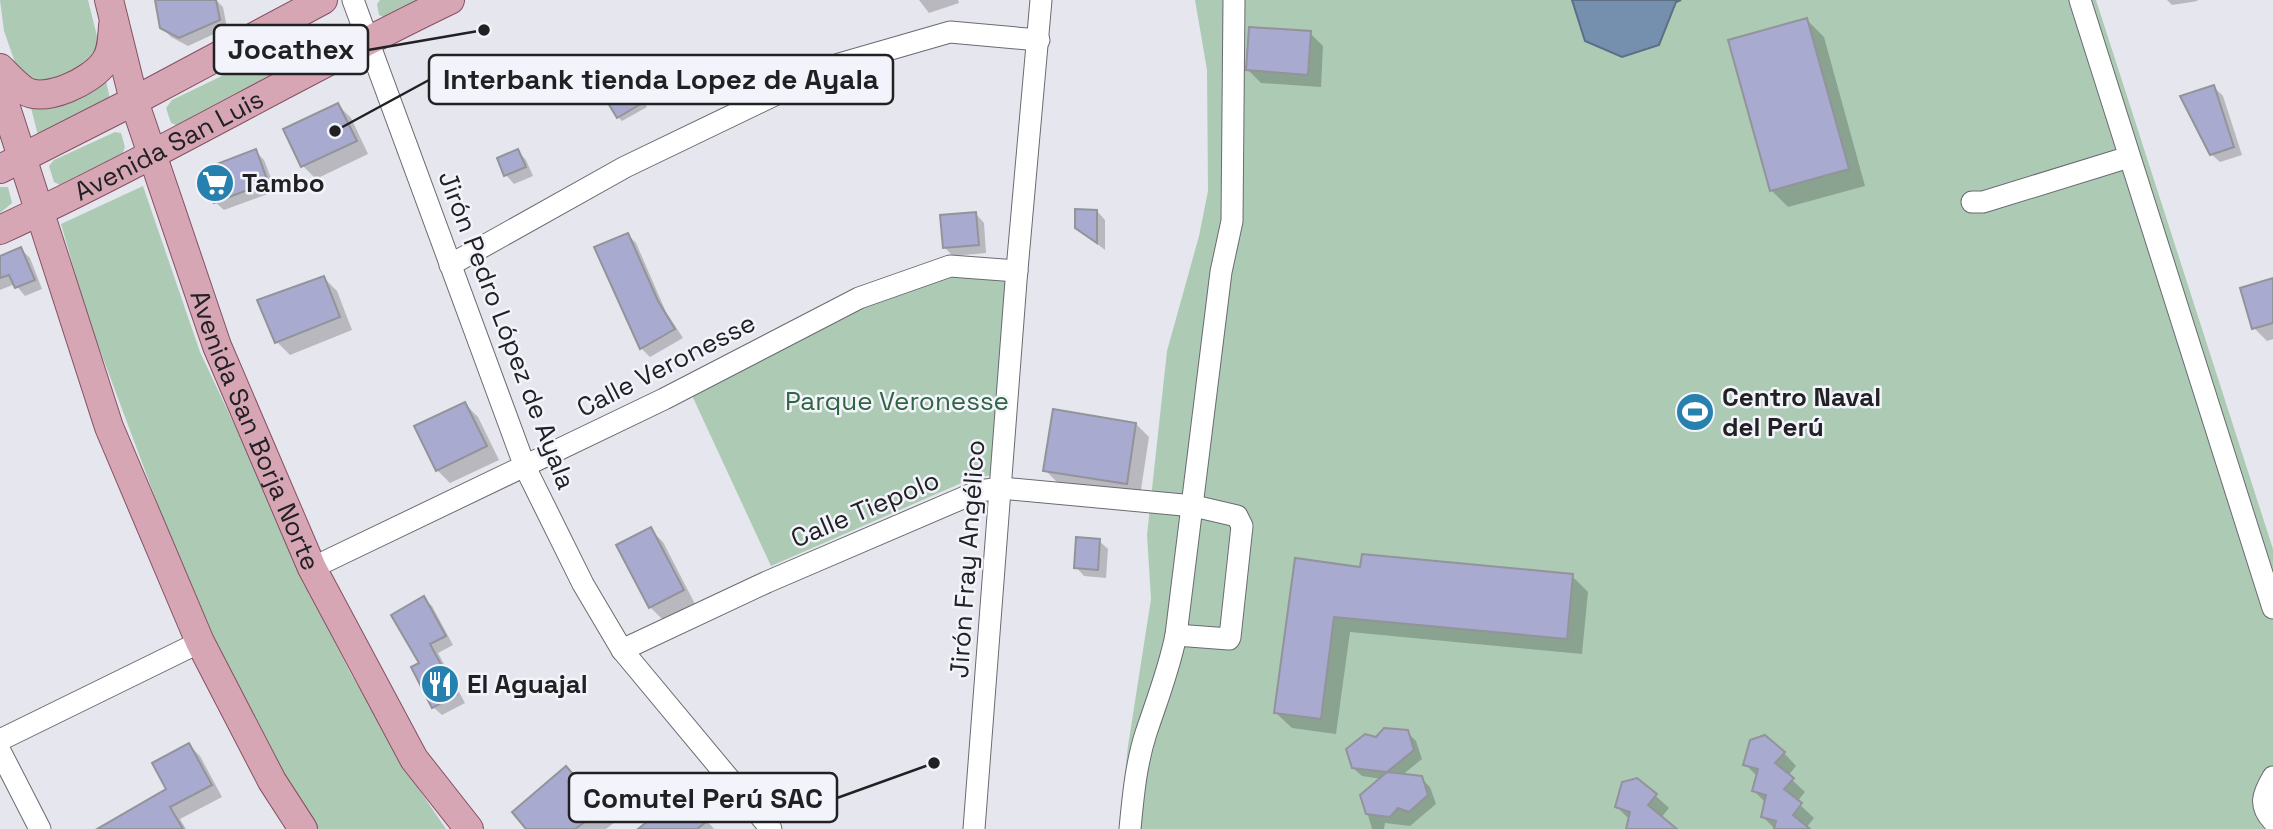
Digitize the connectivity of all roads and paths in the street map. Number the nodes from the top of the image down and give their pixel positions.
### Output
1 (323, 0) edge
2 (352, 0) edge
3 (450, 0) edge
4 (1041, 0) edge
5 (1234, 0) edge
6 (2080, 0) edge
7 (111, 9) edge
8 (368, 40) junction
9 (1039, 40) junction
10 (0, 68) edge
11 (0, 89) edge
12 (134, 101) junction
13 (152, 155) junction
14 (2129, 157) junction
15 (10, 164) edge
16 (1972, 202) dead end
17 (38, 211) junction
18 (0, 230) edge
19 (450, 265) junction
20 (1017, 271) junction
21 (525, 467) junction
22 (1001, 488) junction
23 (1194, 506) junction
24 (312, 568) junction
25 (2273, 608) edge
26 (1176, 635) junction
27 (200, 642) junction
28 (622, 650) junction
29 (0, 740) edge
30 (0, 751) edge
31 (2273, 777) edge
32 (2273, 821) edge
33 (40, 829) edge
34 (303, 829) edge
35 (469, 829) edge
36 (771, 829) edge
37 (974, 829) edge
38 (1130, 829) edge

1 - 12 main road, Avenida San Luis
2 - 8 street, Jirón Pedro López de Ayala
3 - 8 main road, Avenida San Luis
4 - 9 street, Jirón Fray Angélico
5 - 23 street
6 - 14 street
7 - 10 main road
7 - 12 main road, Avenida San Borja Norte
8 - 13 main road, Avenida San Luis
8 - 19 street, Jirón Pedro López de Ayala
9 - 19 street
9 - 20 street, Jirón Fray Angélico
11 - 15 main road
12 - 13 main road, Avenida San Borja Norte
12 - 15 main road, Avenida San Luis
13 - 17 main road, Avenida San Luis
13 - 24 main road, Avenida San Borja Norte
14 - 16 street
14 - 25 street
15 - 17 main road
17 - 18 main road, Avenida San Luis
17 - 27 main road
19 - 21 street, Jirón Pedro López de Ayala
20 - 21 street, Calle Veronesse
20 - 22 street, Jirón Fray Angélico
21 - 24 street, Calle Veronesse
21 - 28 street, Jirón Pedro López de Ayala
22 - 23 street, Calle Tiepolo
22 - 28 street, Calle Tiepolo
22 - 37 street, Jirón Fray Angélico
23 - 26 street
23 - 26 street, Calle Tiepolo
24 - 35 main road, Avenida San Borja Norte
26 - 38 street
27 - 29 street
27 - 34 main road
28 - 36 street, Jirón Pedro López de Ayala
30 - 33 street
31 - 32 street

